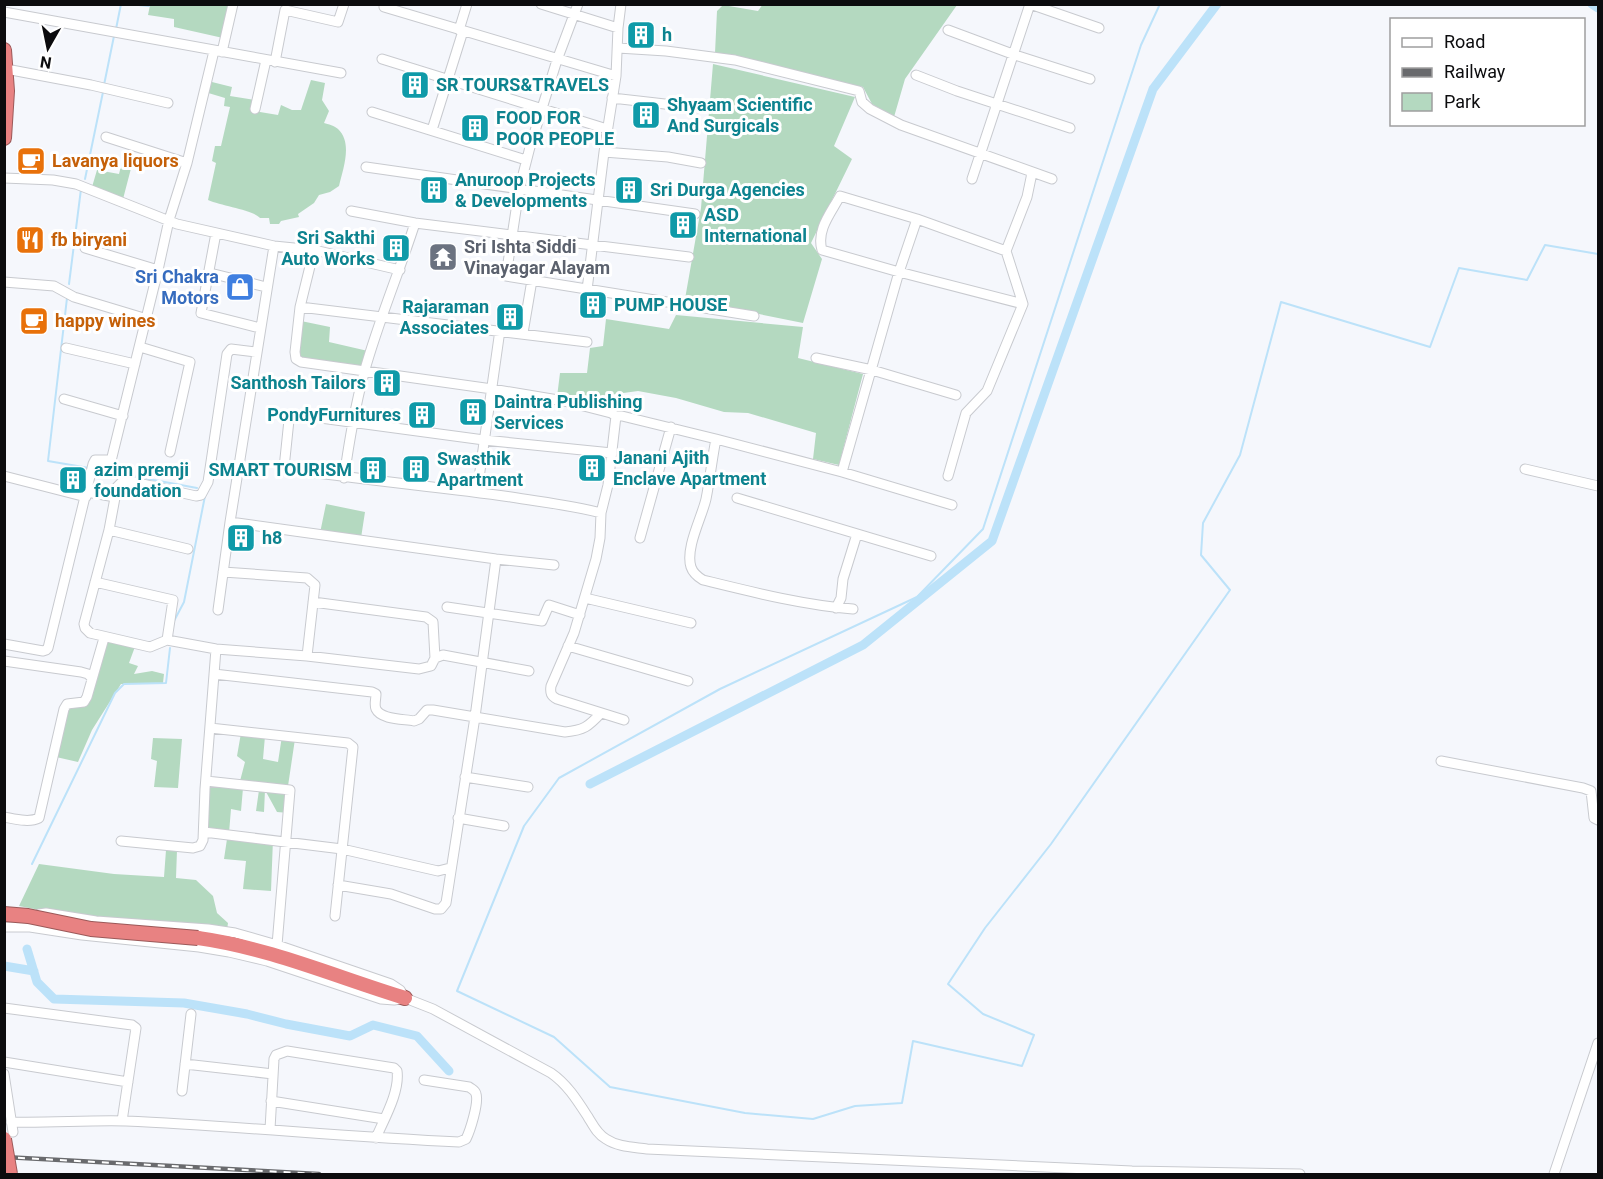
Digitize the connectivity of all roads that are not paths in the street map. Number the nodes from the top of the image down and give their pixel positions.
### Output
1 (232, 4) edge
2 (344, 4) edge
3 (467, 4) edge
4 (541, 4) edge
5 (578, 4) edge
6 (621, 4) edge
7 (1030, 5) edge
8 (384, 7) dead end
9 (4, 12) edge
10 (575, 15) junction
11 (618, 28) junction
12 (1099, 28) dead end
13 (948, 30) dead end
14 (461, 31) junction
15 (618, 48) junction
16 (4, 50) edge
17 (218, 52) junction
18 (1015, 55) junction
19 (382, 59) dead end
20 (557, 60) junction
21 (271, 61) junction
22 (6, 69) junction
23 (341, 73) dead end
24 (916, 75) dead end
25 (616, 76) junction
26 (1090, 79) dead end
27 (448, 80) junction
28 (612, 98) junction
29 (168, 103) dead end
30 (998, 104) junction
31 (700, 108) dead end
32 (255, 109) dead end
33 (541, 109) junction
34 (372, 112) dead end
35 (1070, 128) dead end
36 (608, 129) junction
37 (432, 130) junction
38 (106, 137) dead end
39 (4, 138) edge
40 (604, 152) junction
41 (981, 154) junction
42 (526, 160) junction
43 (187, 163) junction
44 (701, 163) dead end
45 (366, 167) dead end
46 (1032, 173) junction
47 (4, 178) edge
48 (972, 179) dead end
49 (1052, 179) dead end
50 (519, 190) junction
51 (598, 201) junction
52 (351, 211) dead end
53 (695, 214) dead end
54 (917, 219) junction
55 (169, 220) junction
56 (415, 223) junction
57 (216, 233) junction
58 (512, 235) junction
59 (593, 245) junction
60 (274, 246) junction
61 (85, 248) dead end
62 (314, 250) junction
63 (1006, 251) junction
64 (689, 257) dead end
65 (159, 270) junction
66 (400, 270) junction
67 (899, 272) junction
68 (210, 273) junction
69 (532, 280) junction
70 (4, 282) edge
71 (266, 287) junction
72 (587, 290) junction
73 (1023, 304) junction
74 (300, 307) junction
75 (754, 316) dead end
76 (381, 317) junction
77 (147, 319) junction
78 (260, 328) junction
79 (500, 330) junction
80 (523, 333) junction
81 (586, 342) dead end
82 (140, 347) junction
83 (66, 348) dead end
84 (256, 352) junction
85 (816, 358) dead end
86 (135, 364) junction
87 (872, 370) junction
88 (365, 371) junction
89 (492, 388) junction
90 (956, 394) dead end
91 (64, 399) dead end
92 (123, 416) junction
93 (616, 416) junction
94 (352, 423) junction
95 (671, 427) junction
96 (716, 439) junction
97 (484, 440) junction
98 (170, 452) dead end
99 (612, 453) junction
100 (1525, 469) dead end
101 (842, 472) junction
102 (4, 476) edge
103 (948, 476) dead end
104 (344, 478) junction
105 (1599, 486) edge
106 (477, 492) junction
107 (87, 495) junction
108 (115, 497) junction
109 (737, 498) dead end
110 (952, 505) dead end
111 (601, 513) junction
112 (230, 522) junction
113 (109, 530) junction
114 (857, 534) junction
115 (640, 538) dead end
116 (188, 549) dead end
117 (931, 556) dead end
118 (496, 559) junction
119 (554, 564) dead end
120 (223, 572) junction
121 (95, 582) junction
122 (585, 598) junction
123 (313, 602) junction
124 (447, 607) dead end
125 (836, 608) junction
126 (853, 609) dead end
127 (218, 610) dead end
128 (489, 613) junction
129 (580, 615) junction
130 (691, 623) dead end
131 (104, 638) junction
132 (166, 640) junction
133 (4, 644) edge
134 (568, 646) junction
135 (216, 649) junction
136 (307, 656) junction
137 (435, 658) junction
138 (4, 661) edge
139 (483, 663) junction
140 (529, 670) dead end
141 (214, 674) junction
142 (92, 678) junction
143 (688, 681) dead end
144 (601, 713) junction
145 (475, 717) junction
146 (624, 720) dead end
147 (210, 728) junction
148 (1441, 761) dead end
149 (465, 777) junction
150 (206, 781) junction
151 (528, 787) dead end
152 (4, 817) edge
153 (458, 818) junction
154 (1599, 820) edge
155 (504, 825) dead end
156 (204, 832) junction
157 (121, 841) dead end
158 (286, 841) junction
159 (342, 849) junction
160 (450, 868) junction
161 (338, 885) junction
162 (4, 914) edge
163 (334, 916) dead end
164 (162, 926) junction
165 (4, 927) edge
166 (30, 927) junction
167 (160, 943) junction
168 (277, 945) junction
169 (405, 998) junction
170 (4, 1008) edge
171 (191, 1014) dead end
172 (1599, 1043) edge
173 (4, 1062) edge
174 (185, 1064) junction
175 (4, 1074) edge
176 (273, 1074) junction
177 (424, 1080) dead end
178 (128, 1082) junction
179 (182, 1091) dead end
180 (271, 1101) junction
181 (384, 1119) junction
182 (122, 1121) junction
183 (270, 1129) junction
184 (10, 1131) edge
185 (376, 1138) junction
186 (10, 1174) edge
187 (1300, 1174) edge
188 (1554, 1174) edge

1 - 17 street
2 - 21 street
3 - 14 street
4 - 10 street
5 - 10 street
6 - 11 street
7 - 12 street
7 - 18 street
8 - 14 street
9 - 17 street
10 - 11 street
10 - 20 street
11 - 15 street
13 - 18 street
14 - 20 street
14 - 27 street
15 - 25 street
15 - 41 street
16 - 22 highway
17 - 21 street
17 - 43 street
18 - 26 street
18 - 30 street
19 - 27 street
20 - 25 street
20 - 33 street
21 - 23 street
21 - 32 street
22 - 29 street
22 - 39 highway
24 - 30 street
25 - 28 street
27 - 33 street
27 - 37 street
28 - 31 street
28 - 36 street
30 - 35 street
30 - 41 street
33 - 36 street
33 - 42 street
34 - 37 street
36 - 40 street
37 - 42 street
38 - 43 street
40 - 44 street
40 - 51 street
41 - 46 street
41 - 48 street
42 - 50 street
43 - 55 street
45 - 50 street
46 - 49 street
46 - 63 street
47 - 55 street
50 - 51 street
50 - 58 street
51 - 53 street
51 - 59 street
52 - 56 street
54 - 63 street
54 - 67 street
54 - 67 street
55 - 57 street
55 - 65 street
56 - 58 street
56 - 66 street
57 - 60 street
57 - 68 street
58 - 59 street
58 - 69 street
59 - 64 street
59 - 72 street
60 - 62 street
60 - 71 street
61 - 65 street
62 - 66 street
62 - 74 street
63 - 73 street
65 - 77 street
66 - 76 street
67 - 73 street
67 - 87 street
68 - 71 street
68 - 78 street
69 - 72 street
69 - 80 street
70 - 77 street
71 - 78 street
72 - 75 street
73 - 103 street
74 - 76 street
74 - 88 street
76 - 79 street
76 - 88 street
77 - 82 street
78 - 84 street
79 - 80 street
79 - 89 street
80 - 81 street
82 - 86 street
82 - 98 street
83 - 86 street
84 - 108 street
84 - 112 street
85 - 87 street
86 - 92 street
87 - 90 street
87 - 101 street
88 - 89 street
88 - 94 street
89 - 93 street
89 - 97 street
91 - 92 street
92 - 107 street
93 - 95 street
93 - 99 street
94 - 97 street
94 - 104 street
94 - 104 street
95 - 96 street
95 - 115 street
96 - 101 street
96 - 125 street
97 - 99 street
97 - 106 street
99 - 111 street
100 - 105 street
101 - 110 street
102 - 107 street
104 - 106 street
106 - 111 street
107 - 108 street
107 - 133 street
108 - 113 street
109 - 114 street
111 - 122 street
112 - 118 street
112 - 120 street
113 - 116 street
113 - 121 street
114 - 117 street
114 - 125 street
118 - 119 street
118 - 128 street
120 - 123 street
120 - 127 street
121 - 131 street
121 - 132 street
122 - 129 street
122 - 130 street
123 - 136 street
123 - 137 street
124 - 128 street
125 - 126 street
128 - 129 street
128 - 139 street
129 - 134 street
131 - 132 street
131 - 142 street
132 - 135 street
134 - 143 street
134 - 144 street
135 - 136 street
135 - 141 street
136 - 137 street
137 - 139 street
138 - 142 street
139 - 140 street
139 - 145 street
141 - 145 street
141 - 147 street
142 - 152 street
144 - 145 street
144 - 146 street
145 - 149 street
147 - 150 street
147 - 159 street
148 - 154 street
149 - 151 street
149 - 153 street
150 - 156 street
150 - 158 street
153 - 155 street
153 - 160 street
156 - 157 street
156 - 158 street
158 - 159 street
158 - 168 street
159 - 160 street
159 - 161 street
160 - 161 street
161 - 163 street
162 - 169 highway, bridge
164 - 166 street
164 - 167 street
164 - 168 street
165 - 166 street
166 - 167 street
167 - 169 street
168 - 169 street
169 - 187 street
170 - 178 street
171 - 174 street
172 - 188 street
173 - 178 street
174 - 176 street
174 - 179 street
175 - 184 street
176 - 180 street
176 - 181 street
177 - 185 street
178 - 182 street
180 - 181 street
180 - 183 street
181 - 185 street
182 - 183 street
182 - 184 street
183 - 185 street
184 - 186 highway, bridge

